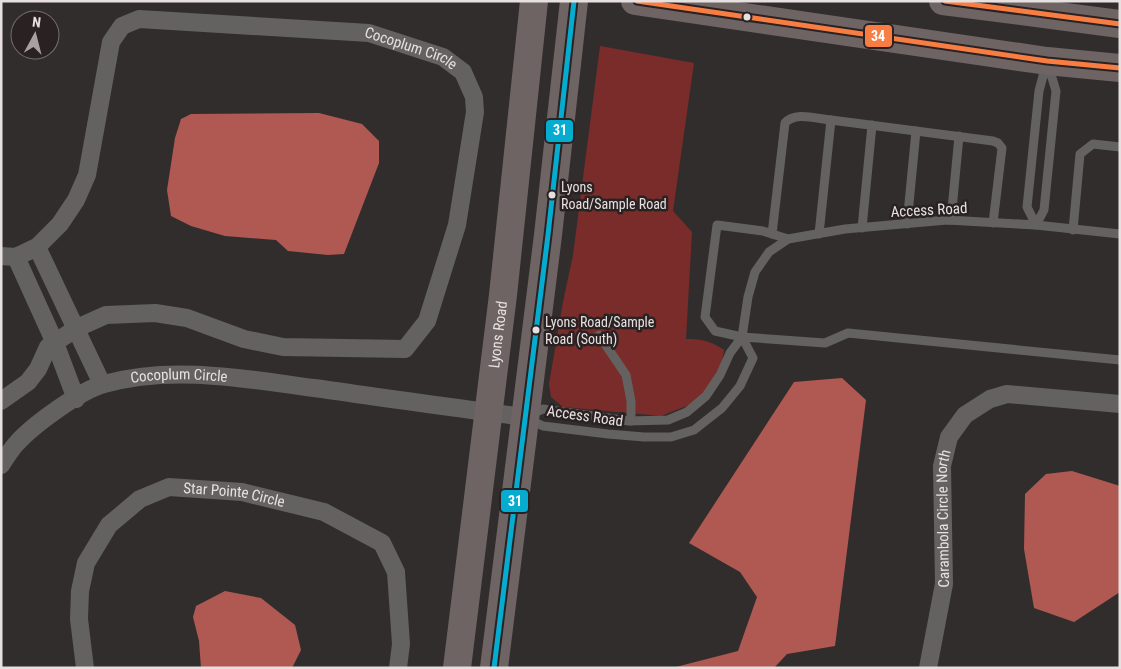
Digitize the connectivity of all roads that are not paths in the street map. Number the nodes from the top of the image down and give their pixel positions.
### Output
1 (534, 1) edge
2 (574, 1) edge
3 (635, 1) edge
4 (943, 1) edge
5 (1119, 21) edge
6 (1047, 61) junction
7 (1120, 68) edge
8 (831, 120) junction
9 (872, 125) junction
10 (916, 131) junction
11 (959, 136) junction
12 (1120, 147) edge
13 (951, 220) junction
14 (993, 223) junction
15 (907, 224) junction
16 (1036, 225) junction
17 (862, 228) junction
18 (1073, 230) junction
19 (772, 234) junction
20 (819, 234) junction
21 (1120, 234) edge
22 (788, 239) junction
23 (37, 247) junction
24 (9, 256) edge
25 (77, 328) junction
26 (599, 335) dead end
27 (742, 337) junction
28 (54, 343) junction
29 (1120, 360) edge
30 (102, 384) junction
31 (76, 399) junction
32 (1, 401) edge
33 (1120, 404) edge
34 (489, 412) junction
35 (524, 416) junction
36 (631, 421) junction
37 (1, 464) edge
38 (930, 667) edge
39 (85, 668) edge
40 (398, 668) edge
41 (457, 668) edge
42 (494, 668) edge

1 - 34 main road, Lyons Road
2 - 35 main road
3 - 6 main road
4 - 5 main road
6 - 7 main road
6 - 16 lane
6 - 16 lane
8 - 9 lane
8 - 19 lane
8 - 20 lane
9 - 10 lane
9 - 17 lane
10 - 11 lane
10 - 15 lane
11 - 13 lane
11 - 14 lane
12 - 18 lane
13 - 14 lane, Access Road
13 - 15 lane, Access Road
14 - 16 lane, Access Road
15 - 17 lane, Access Road
16 - 18 lane, Access Road
17 - 20 lane, Access Road
18 - 21 lane, Access Road
19 - 22 lane
19 - 27 lane
20 - 22 lane, Access Road
22 - 27 lane, Access Road
23 - 24 street, Cocoplum Circle
23 - 25 street
23 - 25 street, Cocoplum Circle
24 - 28 street, Cocoplum Circle
25 - 28 street, Cocoplum Circle
25 - 30 street
26 - 36 lane
27 - 29 lane
27 - 35 lane, Access Road
27 - 36 lane, Access Road
28 - 31 street, Cocoplum Circle
28 - 32 street, Cocoplum Circle
30 - 31 street, Cocoplum Circle
30 - 34 street, Cocoplum Circle
31 - 37 street, Cocoplum Circle
33 - 38 street, Carambola Circle North
34 - 35 street, Cocoplum Circle
34 - 41 main road, Lyons Road
35 - 36 lane, Access Road
35 - 42 main road
39 - 40 street, Star Pointe Circle

